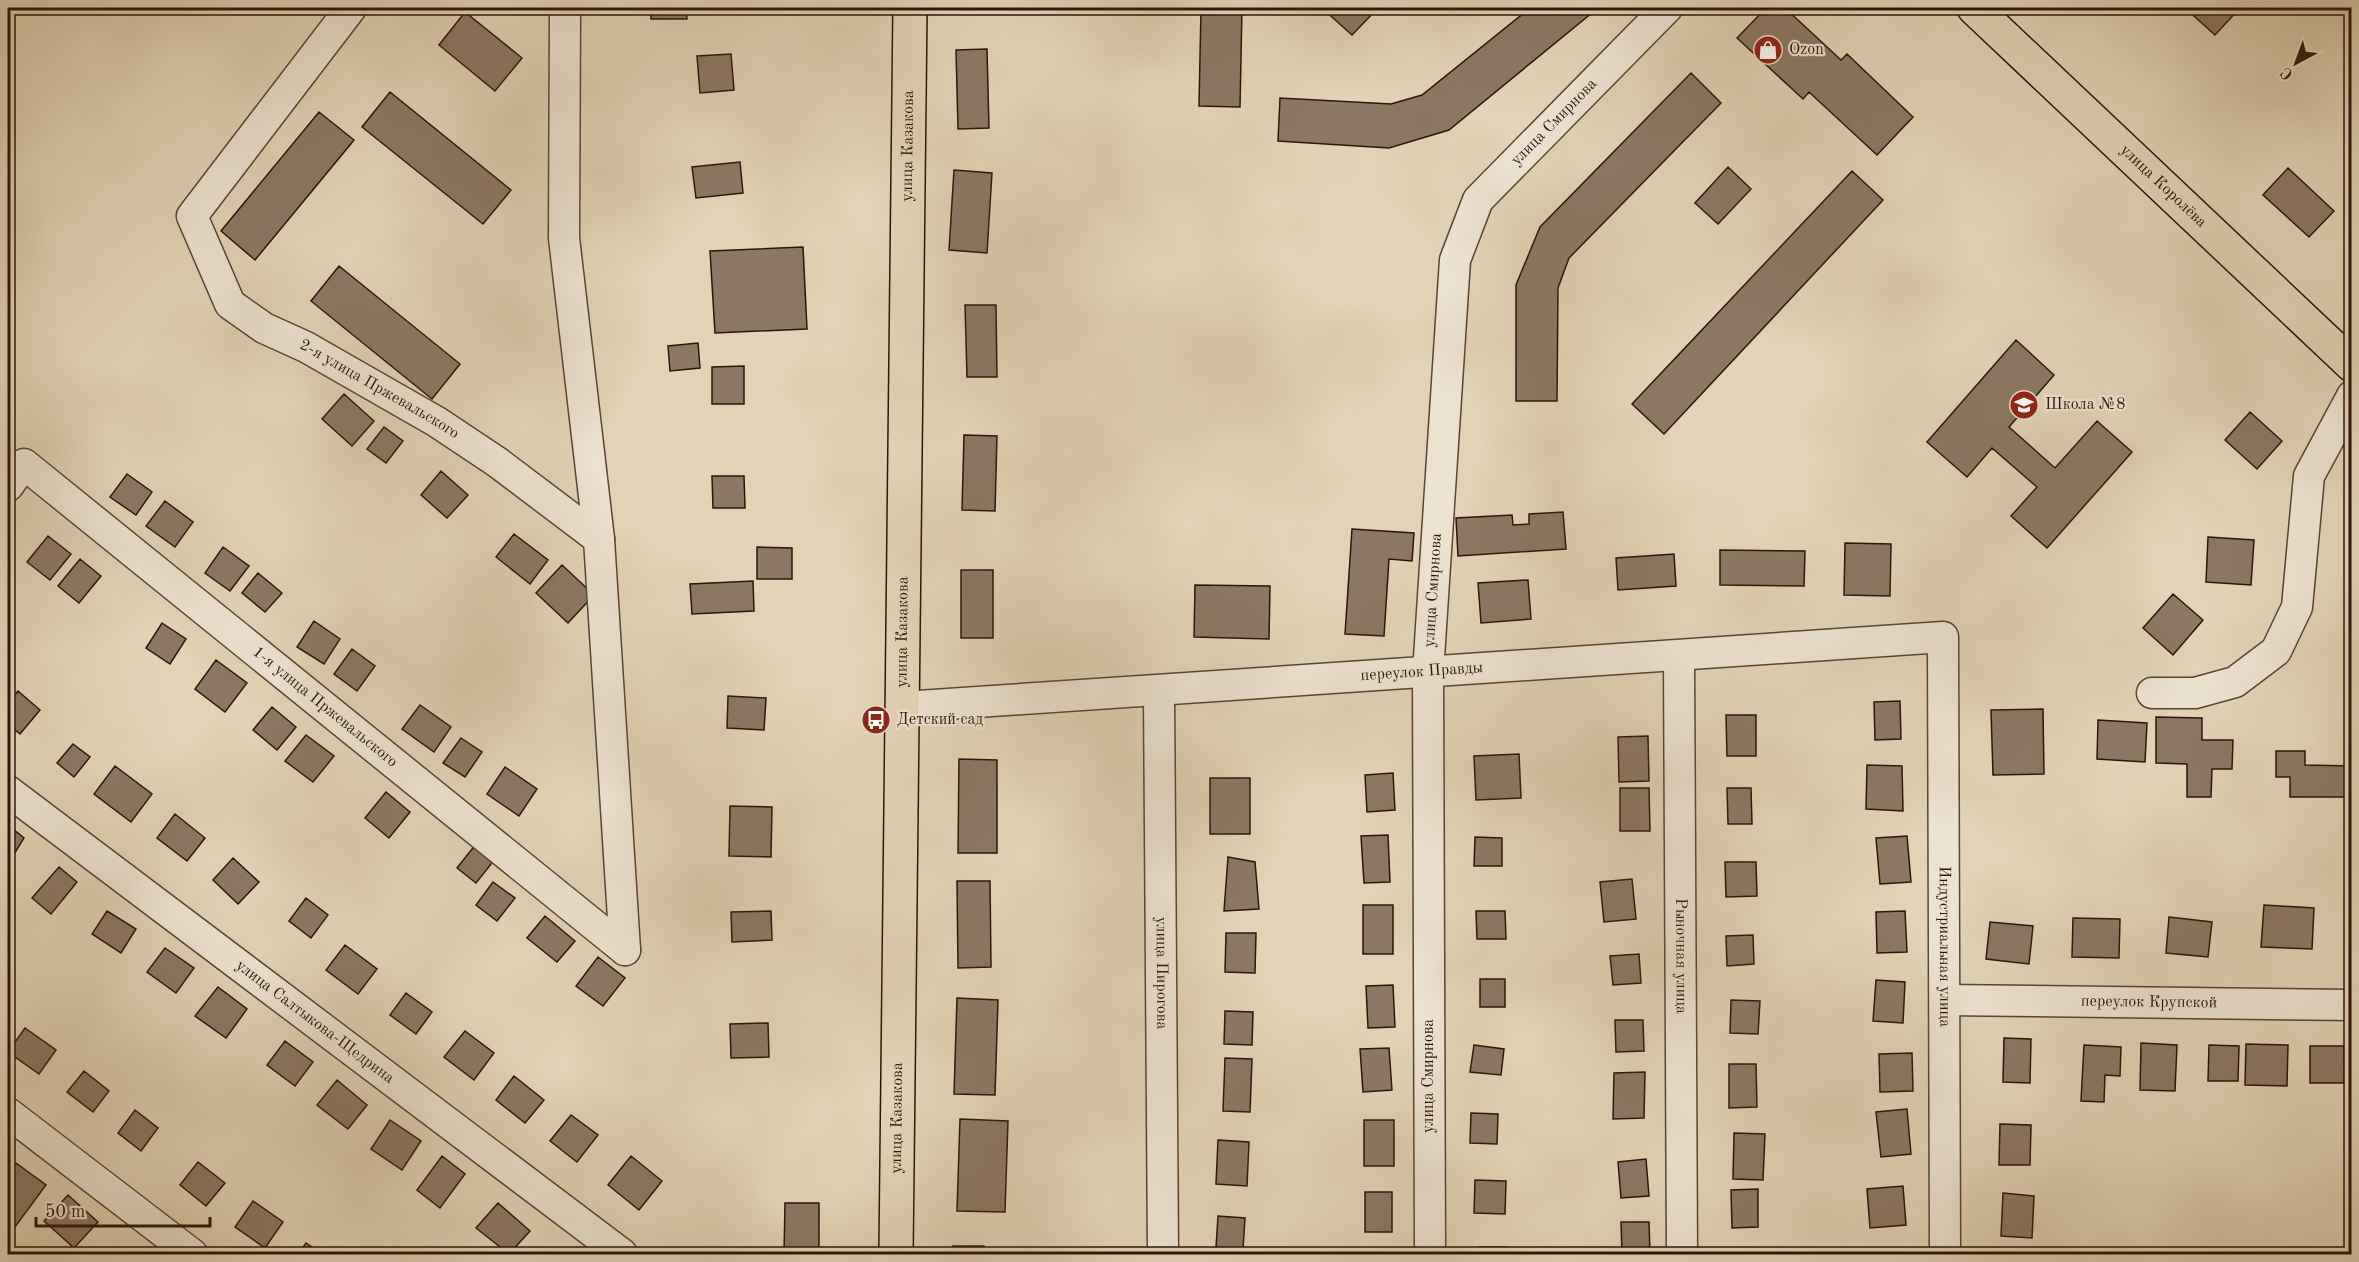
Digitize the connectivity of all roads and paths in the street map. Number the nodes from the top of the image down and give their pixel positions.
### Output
1 (351, 8) edge
2 (566, 8) edge
3 (910, 8) edge
4 (1666, 8) edge
5 (1974, 8) edge
6 (2352, 365) edge
7 (2352, 396) edge
8 (16, 475) edge
9 (599, 539) junction
10 (1943, 637) joint
11 (1678, 656) junction
12 (1428, 673) junction
13 (1159, 691) junction
14 (2152, 693) dead end
15 (903, 707) junction
16 (8, 791) edge
17 (1945, 1000) junction
18 (2352, 1005) edge
19 (8, 1113) edge
20 (192, 1254) edge
21 (622, 1254) edge
22 (896, 1254) edge
23 (1162, 1254) edge
24 (1430, 1254) edge
25 (1682, 1254) edge
26 (1946, 1254) edge

1 - 9 street, 2-я улица Пржевальского
2 - 9 street
3 - 15 main road, улица Казакова
4 - 12 street, улица Смирнова
5 - 6 main road, улица Королёва
7 - 14 street
8 - 9 street, 1-я улица Пржевальского
10 - 11 street, переулок Правды
10 - 17 street, Индустриальная улица
11 - 12 street, переулок Правды
11 - 25 street, Рыночная улица
12 - 13 street, переулок Правды
12 - 24 street, улица Смирнова
13 - 15 street, переулок Правды
13 - 23 street, улица Пирогова
15 - 22 main road, улица Казакова
16 - 21 street, улица Салтыкова-Щедрина
17 - 18 street, переулок Крупской
17 - 26 street, Индустриальная улица
19 - 20 street

